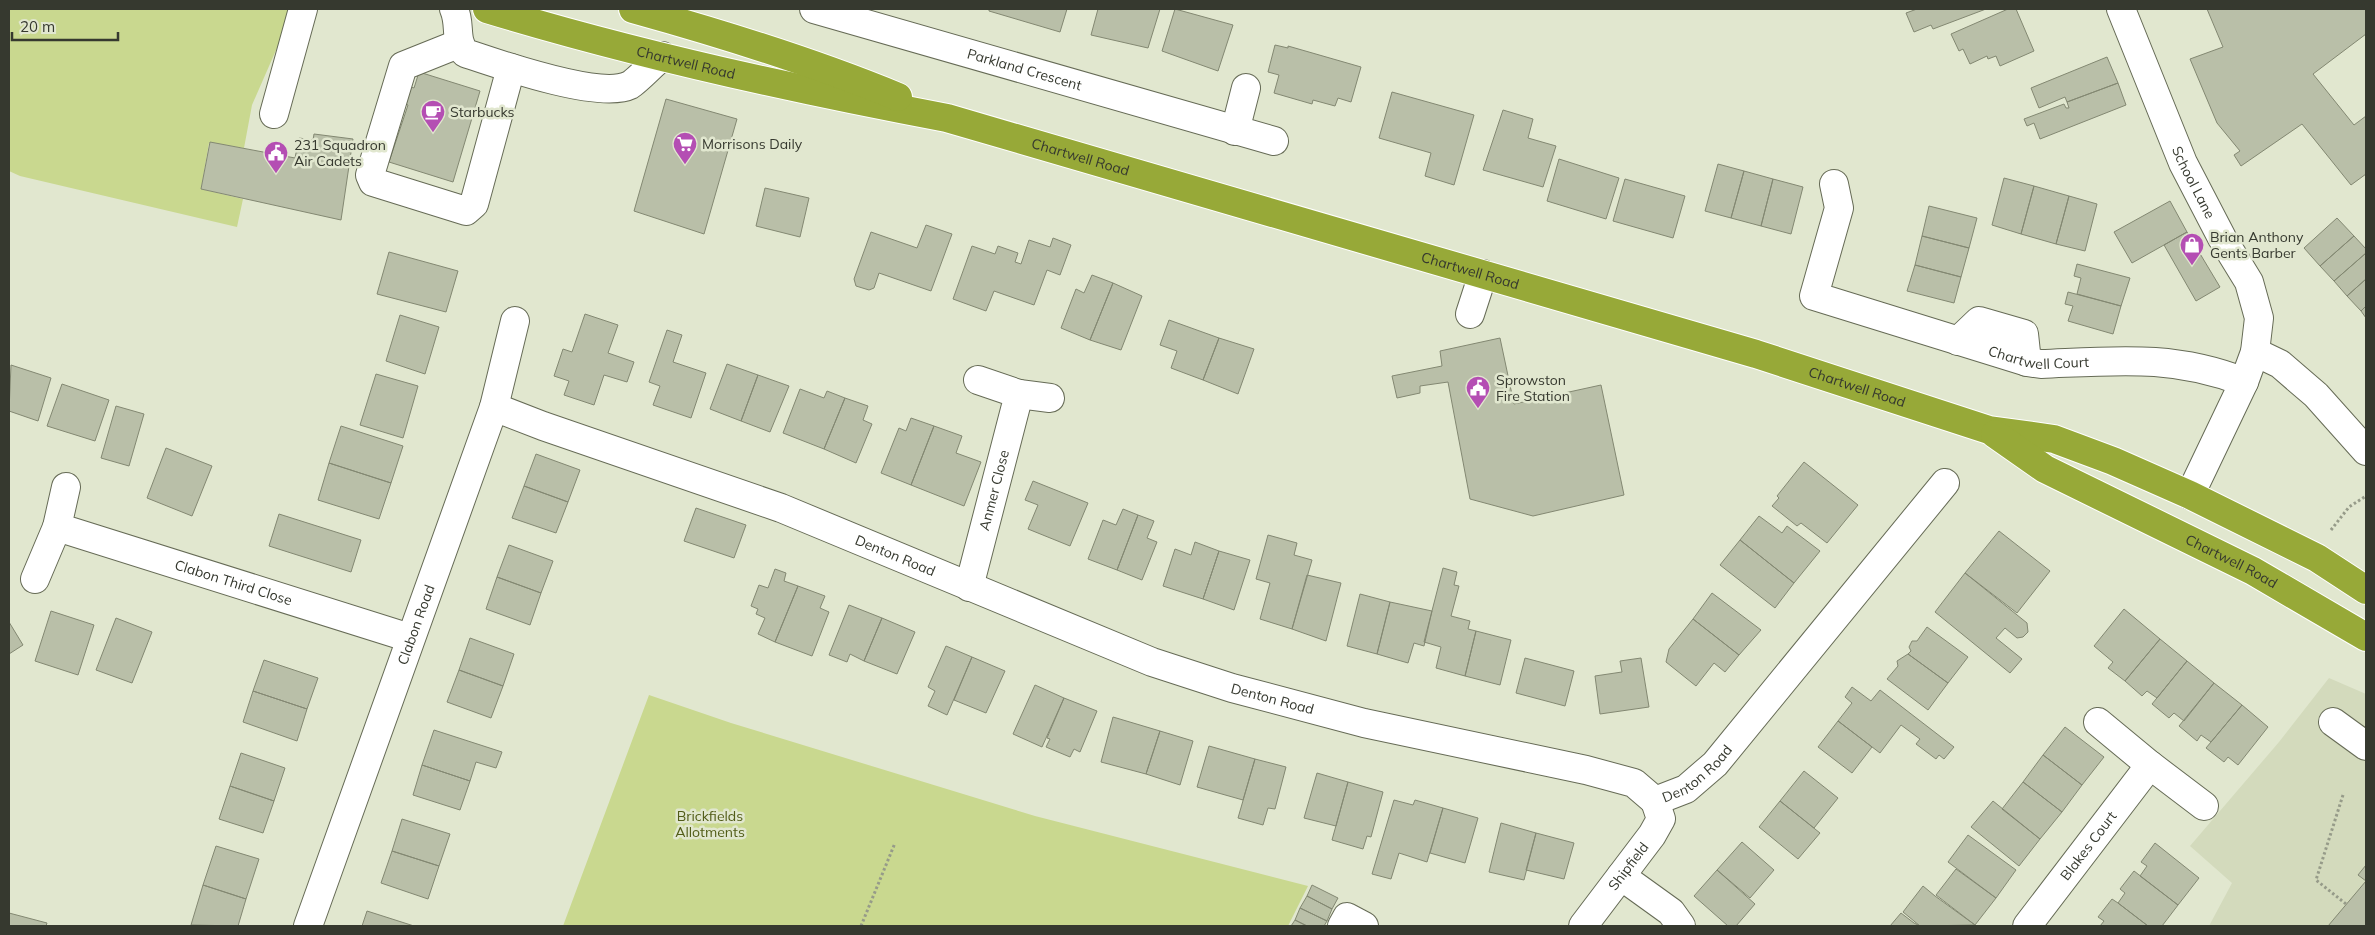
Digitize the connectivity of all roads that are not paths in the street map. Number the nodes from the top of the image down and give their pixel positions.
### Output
1 (303, 9) edge
2 (454, 9) edge
3 (487, 9) edge
4 (633, 9) edge
5 (814, 9) edge
6 (2121, 9) edge
7 (458, 44) junction
8 (662, 56) junction
9 (511, 68) junction
10 (1246, 88) dead end
11 (274, 114) dead end
12 (948, 118) junction
13 (1235, 131) junction
14 (1274, 141) dead end
15 (1834, 184) dead end
16 (1483, 274) junction
17 (1470, 314) dead end
18 (515, 321) dead end
19 (2255, 352) junction
20 (978, 380) dead end
21 (2244, 382) junction
22 (1019, 394) junction
23 (1050, 398) dead end
24 (494, 407) junction
25 (1989, 430) junction
26 (2364, 443) edge
27 (1945, 483) dead end
28 (66, 487) dead end
29 (2190, 495) junction
30 (57, 527) junction
31 (35, 579) dead end
32 (969, 587) junction
33 (2366, 590) edge
34 (2366, 637) edge
35 (410, 638) junction
36 (2098, 722) dead end
37 (2334, 722) dead end
38 (2366, 746) edge
39 (2150, 765) junction
40 (1655, 801) junction
41 (2204, 806) dead end
42 (1621, 876) junction
43 (308, 926) edge
44 (1342, 926) edge
45 (1364, 926) edge
46 (1583, 926) edge
47 (1681, 926) edge
48 (2027, 926) edge

1 - 11 street
2 - 7 street
3 - 8 highway, Chartwell Road
4 - 12 highway, Chartwell Road
5 - 13 street, Parkland Crescent
6 - 19 street, School Lane
7 - 9 street
7 - 9 street
8 - 9 street
8 - 12 highway, Chartwell Road
10 - 13 street
12 - 16 highway, Chartwell Road
13 - 14 street, Parkland Crescent
15 - 21 street, Chartwell Court
16 - 17 street
16 - 25 highway, Chartwell Road
18 - 24 street, Clabon Road
19 - 21 street, School Lane
19 - 26 street
20 - 22 street
21 - 29 street, School Lane
22 - 23 street
22 - 32 street, Anmer Close
24 - 32 street, Denton Road
24 - 35 street, Clabon Road
25 - 29 highway, Chartwell Road
25 - 34 highway, Chartwell Road
27 - 40 street, Denton Road
28 - 30 street
29 - 33 highway, Chartwell Road
30 - 31 street
30 - 35 street, Clabon Third Close
32 - 40 street, Denton Road
35 - 43 street, Clabon Road
36 - 39 street
37 - 38 street
39 - 41 street
39 - 48 street, Blakes Court
40 - 42 street, Shipfield
42 - 46 street, Shipfield
42 - 47 street
44 - 45 street

